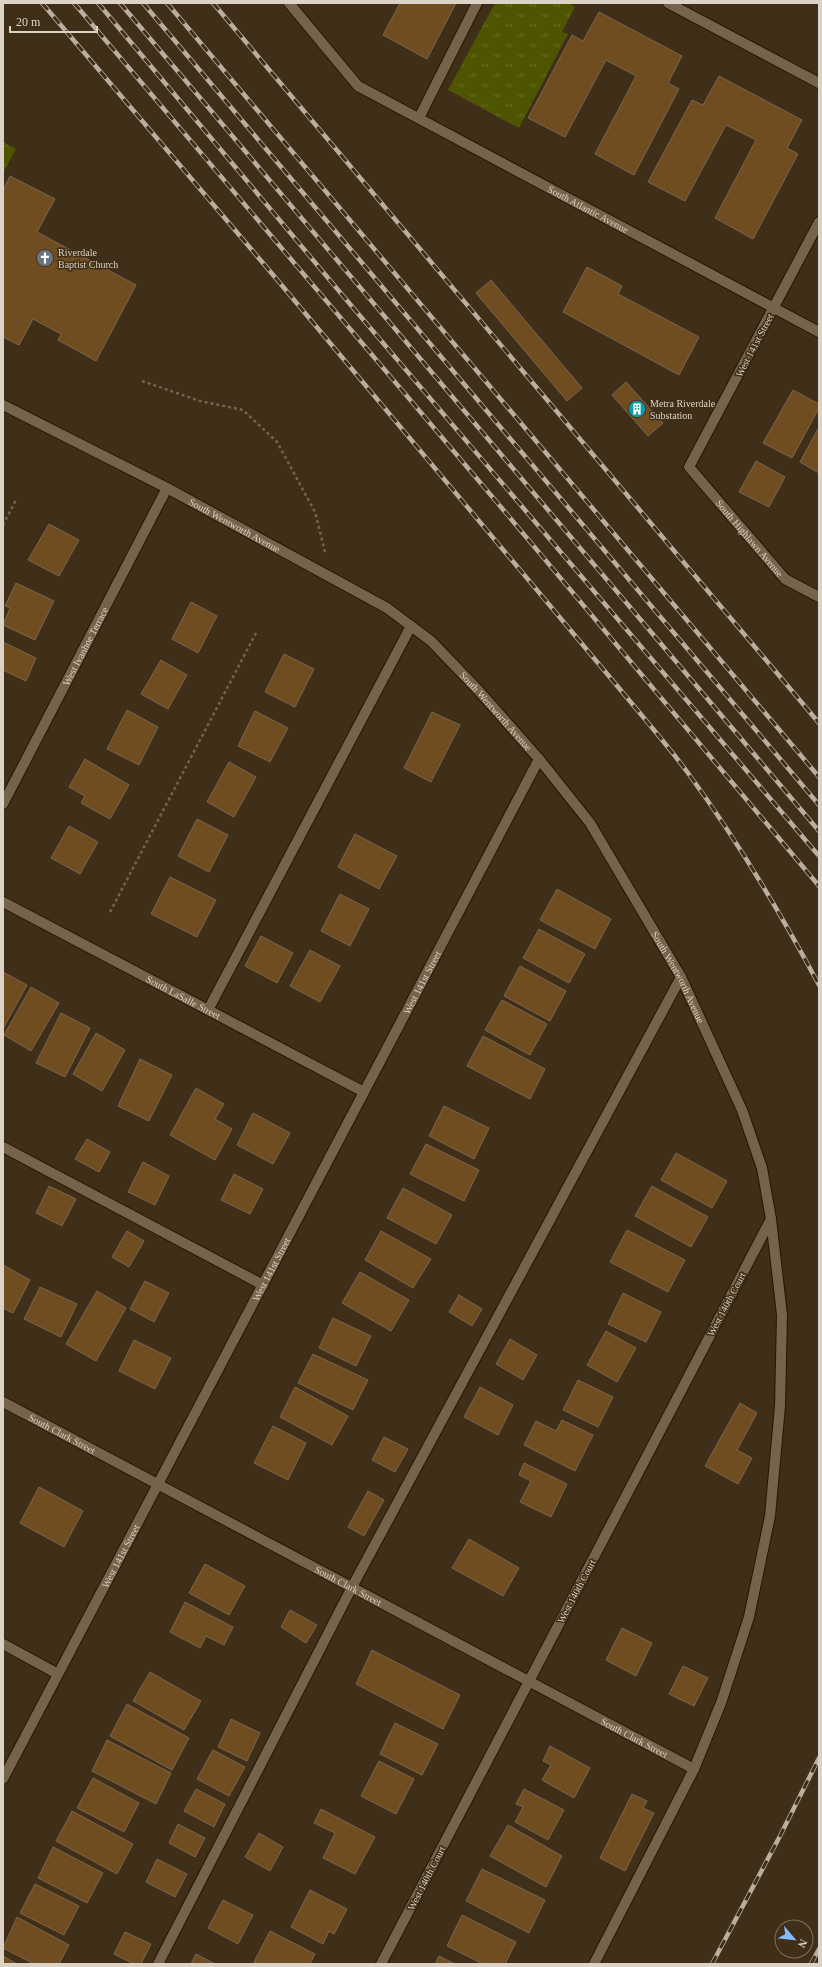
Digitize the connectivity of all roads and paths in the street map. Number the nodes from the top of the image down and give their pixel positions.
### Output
1 (289, 3) edge
2 (477, 3) edge
3 (668, 3) edge
4 (819, 83) edge
5 (419, 118) junction
6 (819, 222) edge
7 (774, 308) junction
8 (819, 332) edge
9 (142, 381) dead end
10 (3, 405) edge
11 (689, 467) joint
12 (167, 488) junction
13 (16, 500) dead end
14 (3, 525) edge
15 (332, 577) junction
16 (819, 597) edge
17 (411, 626) junction
18 (256, 633) dead end
19 (539, 759) junction
20 (3, 804) edge
21 (3, 902) edge
22 (110, 912) dead end
23 (681, 977) junction
24 (208, 1010) junction
25 (364, 1092) junction
26 (3, 1147) edge
27 (771, 1219) junction
28 (263, 1285) junction
29 (3, 1402) edge
30 (158, 1484) junction
31 (352, 1587) junction
32 (3, 1644) edge
33 (58, 1674) junction
34 (528, 1681) junction
35 (694, 1768) junction
36 (3, 1780) edge
37 (158, 1964) edge
38 (382, 1964) edge
39 (594, 1964) edge

1 - 5 street, South Atlantic Avenue
2 - 5 street
3 - 4 street
5 - 7 street, South Atlantic Avenue
6 - 7 street, West 141st Street
7 - 8 street, South Atlantic Avenue
7 - 11 street, West 141st Street
9 - 15 path
10 - 12 street, South Wentworth Avenue
11 - 16 street, South Highlawn Avenue
12 - 15 street, South Wentworth Avenue
12 - 20 street, West Ivanhoe Terrace
13 - 14 path
15 - 17 street, South Wentworth Avenue
17 - 19 street, South Wentworth Avenue
17 - 24 street
18 - 22 path
19 - 23 street, South Wentworth Avenue
19 - 25 street, West 141st Street
21 - 24 street, South LaSalle Street
23 - 27 street, South Wentworth Avenue
23 - 31 street
24 - 25 street, South LaSalle Street
25 - 28 street, West 141st Street
26 - 28 street
27 - 34 street, West 140th Court
27 - 35 street, South Wentworth Avenue
28 - 30 street, West 141st Street
29 - 30 street, South Clark Street
30 - 31 street, South Clark Street
30 - 33 street, West 141st Street
31 - 34 street, South Clark Street
31 - 37 street
32 - 33 street
33 - 36 street, West 141st Street
34 - 35 street, South Clark Street
34 - 38 street, West 140th Court
35 - 39 street, South Wentworth Avenue

